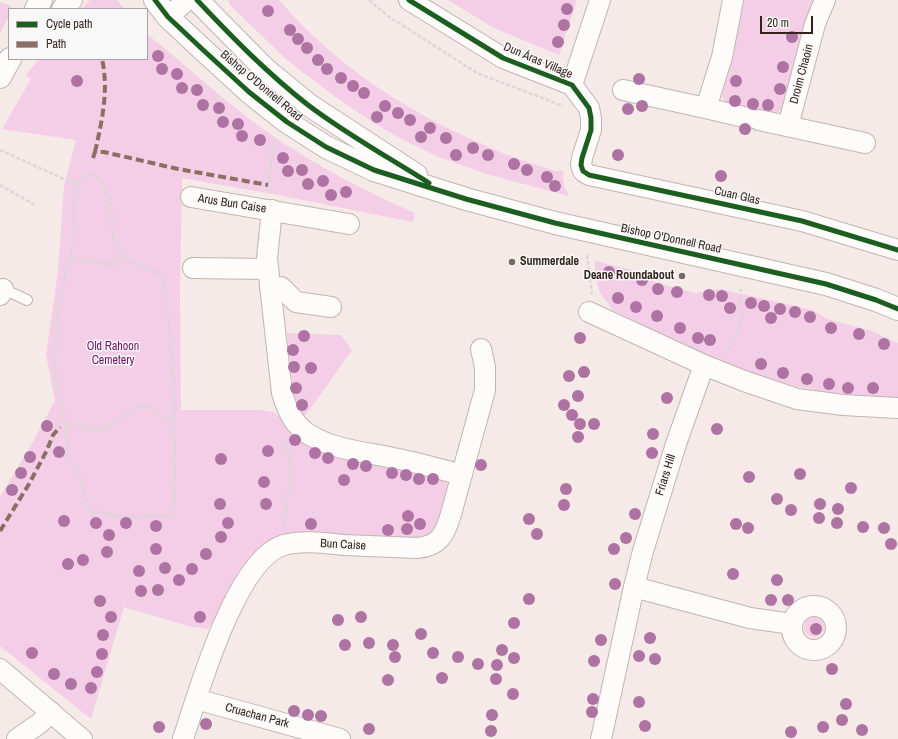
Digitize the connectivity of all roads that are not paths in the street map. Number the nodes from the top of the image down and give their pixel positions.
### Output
1 (71, 0) edge
2 (155, 0) edge
3 (187, 0) edge
4 (197, 0) edge
5 (409, 0) edge
6 (600, 0) edge
7 (733, 0) edge
8 (825, 0) edge
9 (65, 8) edge
10 (168, 17) junction
11 (572, 85) junction
12 (622, 90) dead end
13 (706, 108) junction
14 (788, 126) junction
15 (865, 143) dead end
16 (582, 158) joint
17 (439, 189) junction
18 (191, 197) dead end
19 (272, 210) junction
20 (349, 224) dead end
21 (898, 250) edge
22 (193, 268) dead end
23 (270, 284) junction
24 (2, 292) edge
25 (27, 300) dead end
26 (331, 307) dead end
27 (898, 309) edge
28 (594, 314) road end
29 (481, 349) dead end
30 (710, 367) junction
31 (898, 408) edge
32 (462, 475) junction
33 (634, 587) junction
34 (792, 624) dead end
35 (0, 669) edge
36 (196, 699) junction
37 (51, 712) junction
38 (17, 739) edge
39 (82, 739) edge
40 (183, 739) edge
41 (340, 739) edge
42 (601, 739) edge

1 - 9 main road
2 - 10 main road, Bishop O'Donnell Road
3 - 10 street
4 - 17 main road, Bishop O'Donnell Road
5 - 11 street, Dun Áras Village
6 - 11 street, Dun Áras Village
7 - 13 street
8 - 14 street, Droim Chaoin
10 - 17 main road, Bishop O'Donnell Road
11 - 16 street, Dun Áras Village
12 - 13 street
13 - 14 street
14 - 15 street
16 - 21 street, Cuan Glas
17 - 27 main road, Bishop O'Donnell Road
18 - 19 street, Arus Bun Caise
19 - 20 street, Arus Bun Caise
19 - 23 street, Arus Bun Caise
22 - 23 street
23 - 26 street
23 - 32 street
24 - 25 lane
28 - 30 street
29 - 32 street, Bun Caise
30 - 31 street
30 - 33 street, Friars Hill
32 - 36 street, Bun Caise
33 - 34 street
33 - 42 street, Friars Hill
35 - 37 street
36 - 40 street
36 - 41 street, Cruachan Park
37 - 38 street
37 - 39 street

